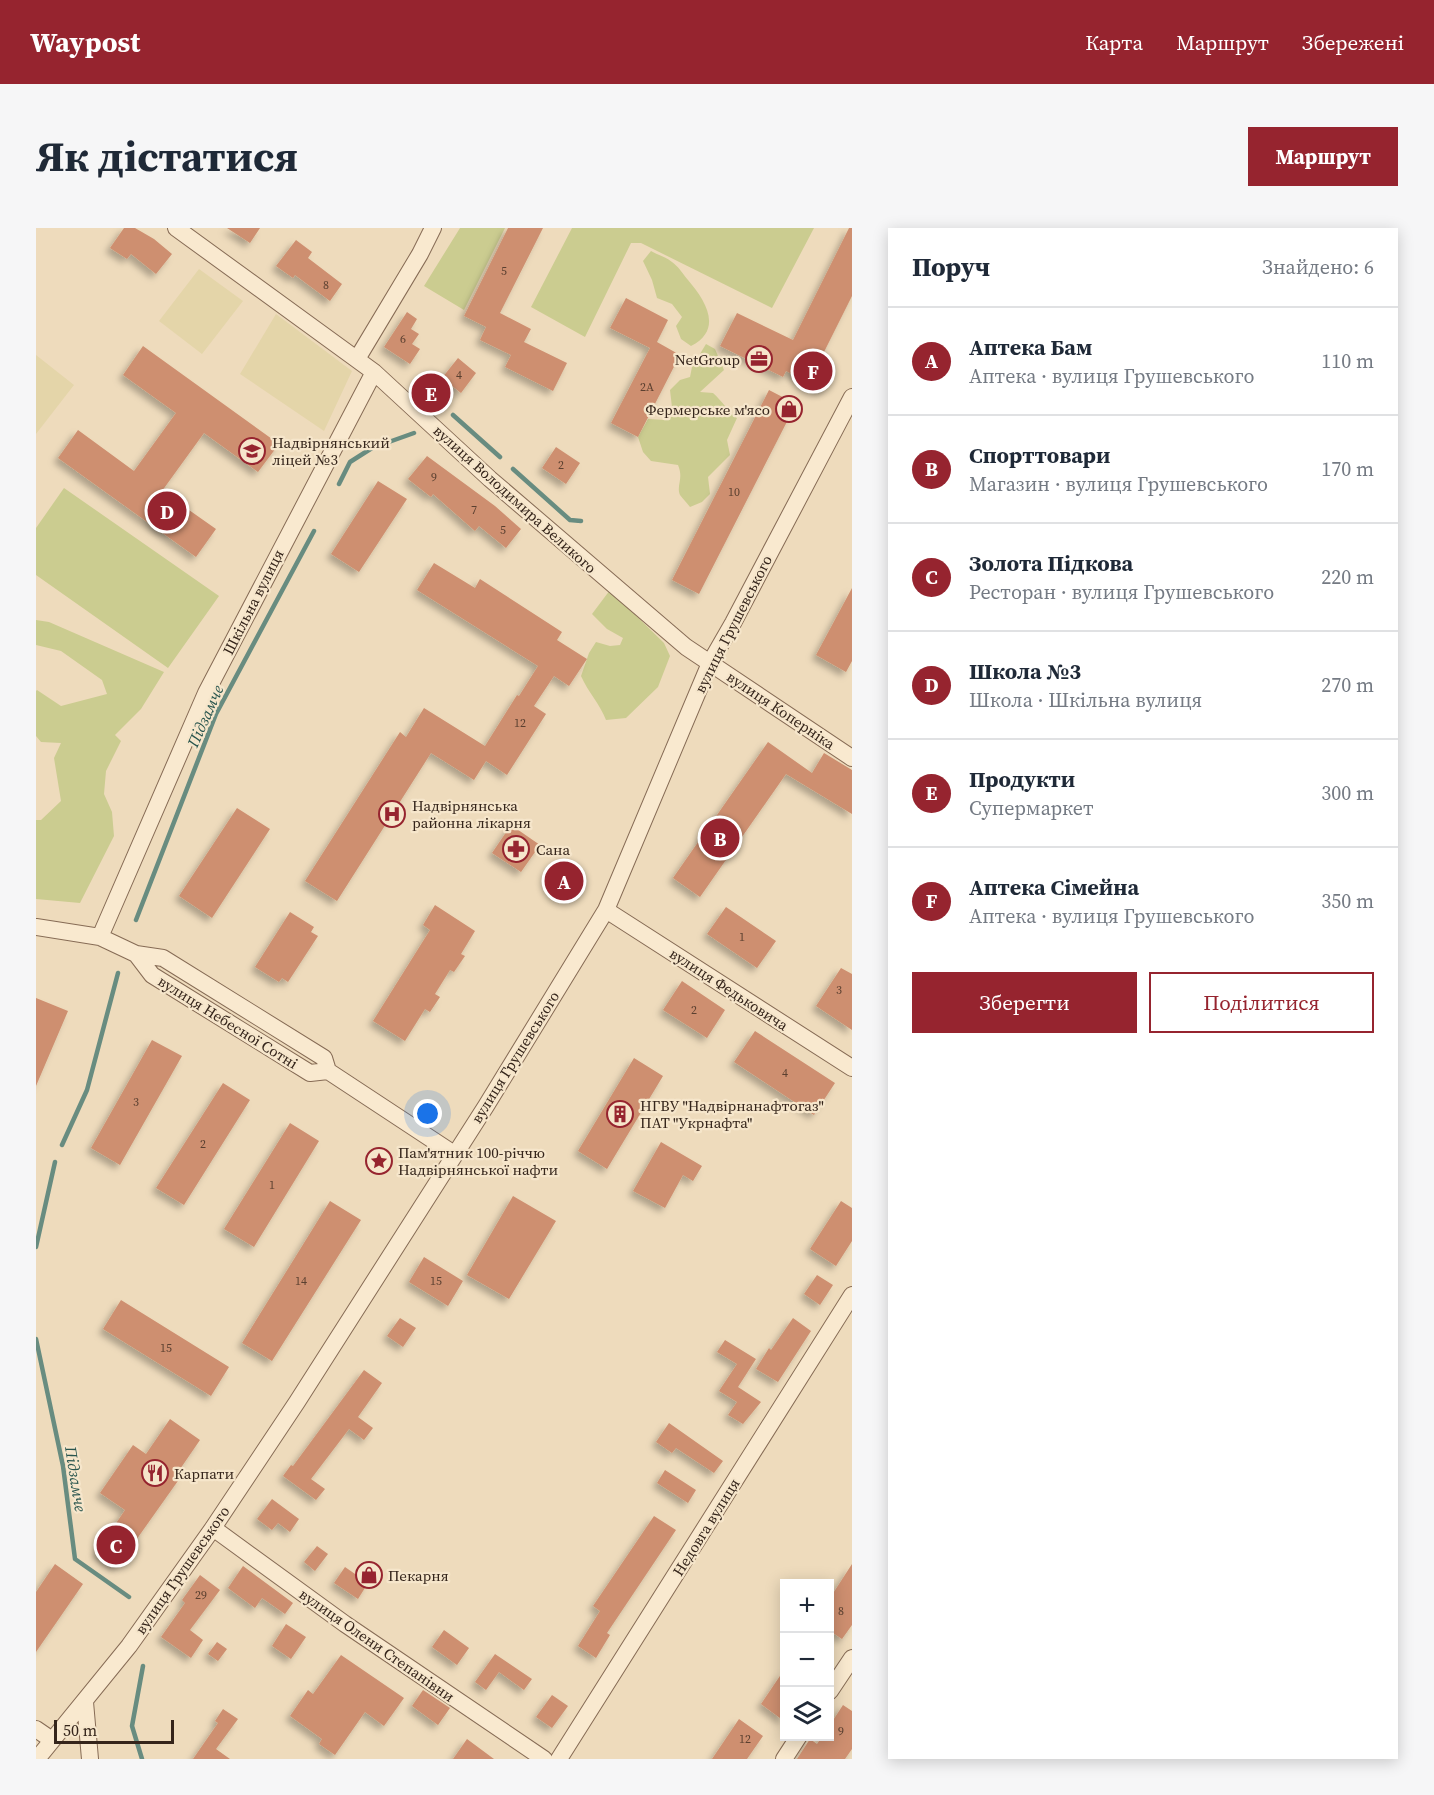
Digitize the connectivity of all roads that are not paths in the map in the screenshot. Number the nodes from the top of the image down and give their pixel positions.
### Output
1 (176, 228) edge
2 (433, 228) edge
3 (357, 359) junction
4 (374, 372) junction
5 (852, 397) edge
6 (710, 663) junction
7 (852, 758) edge
8 (606, 910) junction
9 (36, 927) edge
10 (100, 937) junction
11 (852, 1068) edge
12 (454, 1154) junction
13 (852, 1295) edge
14 (213, 1528) junction
15 (852, 1658) edge
16 (833, 1687) edge
17 (85, 1702) junction
18 (36, 1729) edge
19 (52, 1740) junction
20 (797, 1741) edge
21 (37, 1759) edge
22 (90, 1759) edge
23 (544, 1759) edge
24 (559, 1759) edge
25 (784, 1759) edge

1 - 3 street, вулиця Володимира Великого
2 - 3 street
3 - 4 street, вулиця Володимира Великого
4 - 6 street, вулиця Володимира Великого
4 - 10 street, Шкільна вулиця
5 - 6 street, вулиця Грушевського
6 - 7 street, вулиця Коперніка
6 - 8 street, вулиця Грушевського
8 - 11 street, вулиця Федьковича
8 - 12 street, вулиця Грушевського
9 - 10 street, вулиця Небесної Сотні
10 - 12 street, вулиця Небесної Сотні
12 - 14 street, вулиця Грушевського
13 - 24 street, Недовга вулиця
14 - 17 street, вулиця Грушевського
14 - 23 street, вулиця Олени Степанівни
15 - 16 street
17 - 19 street, вулиця Грушевського
17 - 22 street
18 - 19 street
19 - 21 street, вулиця Грушевського
20 - 25 street

